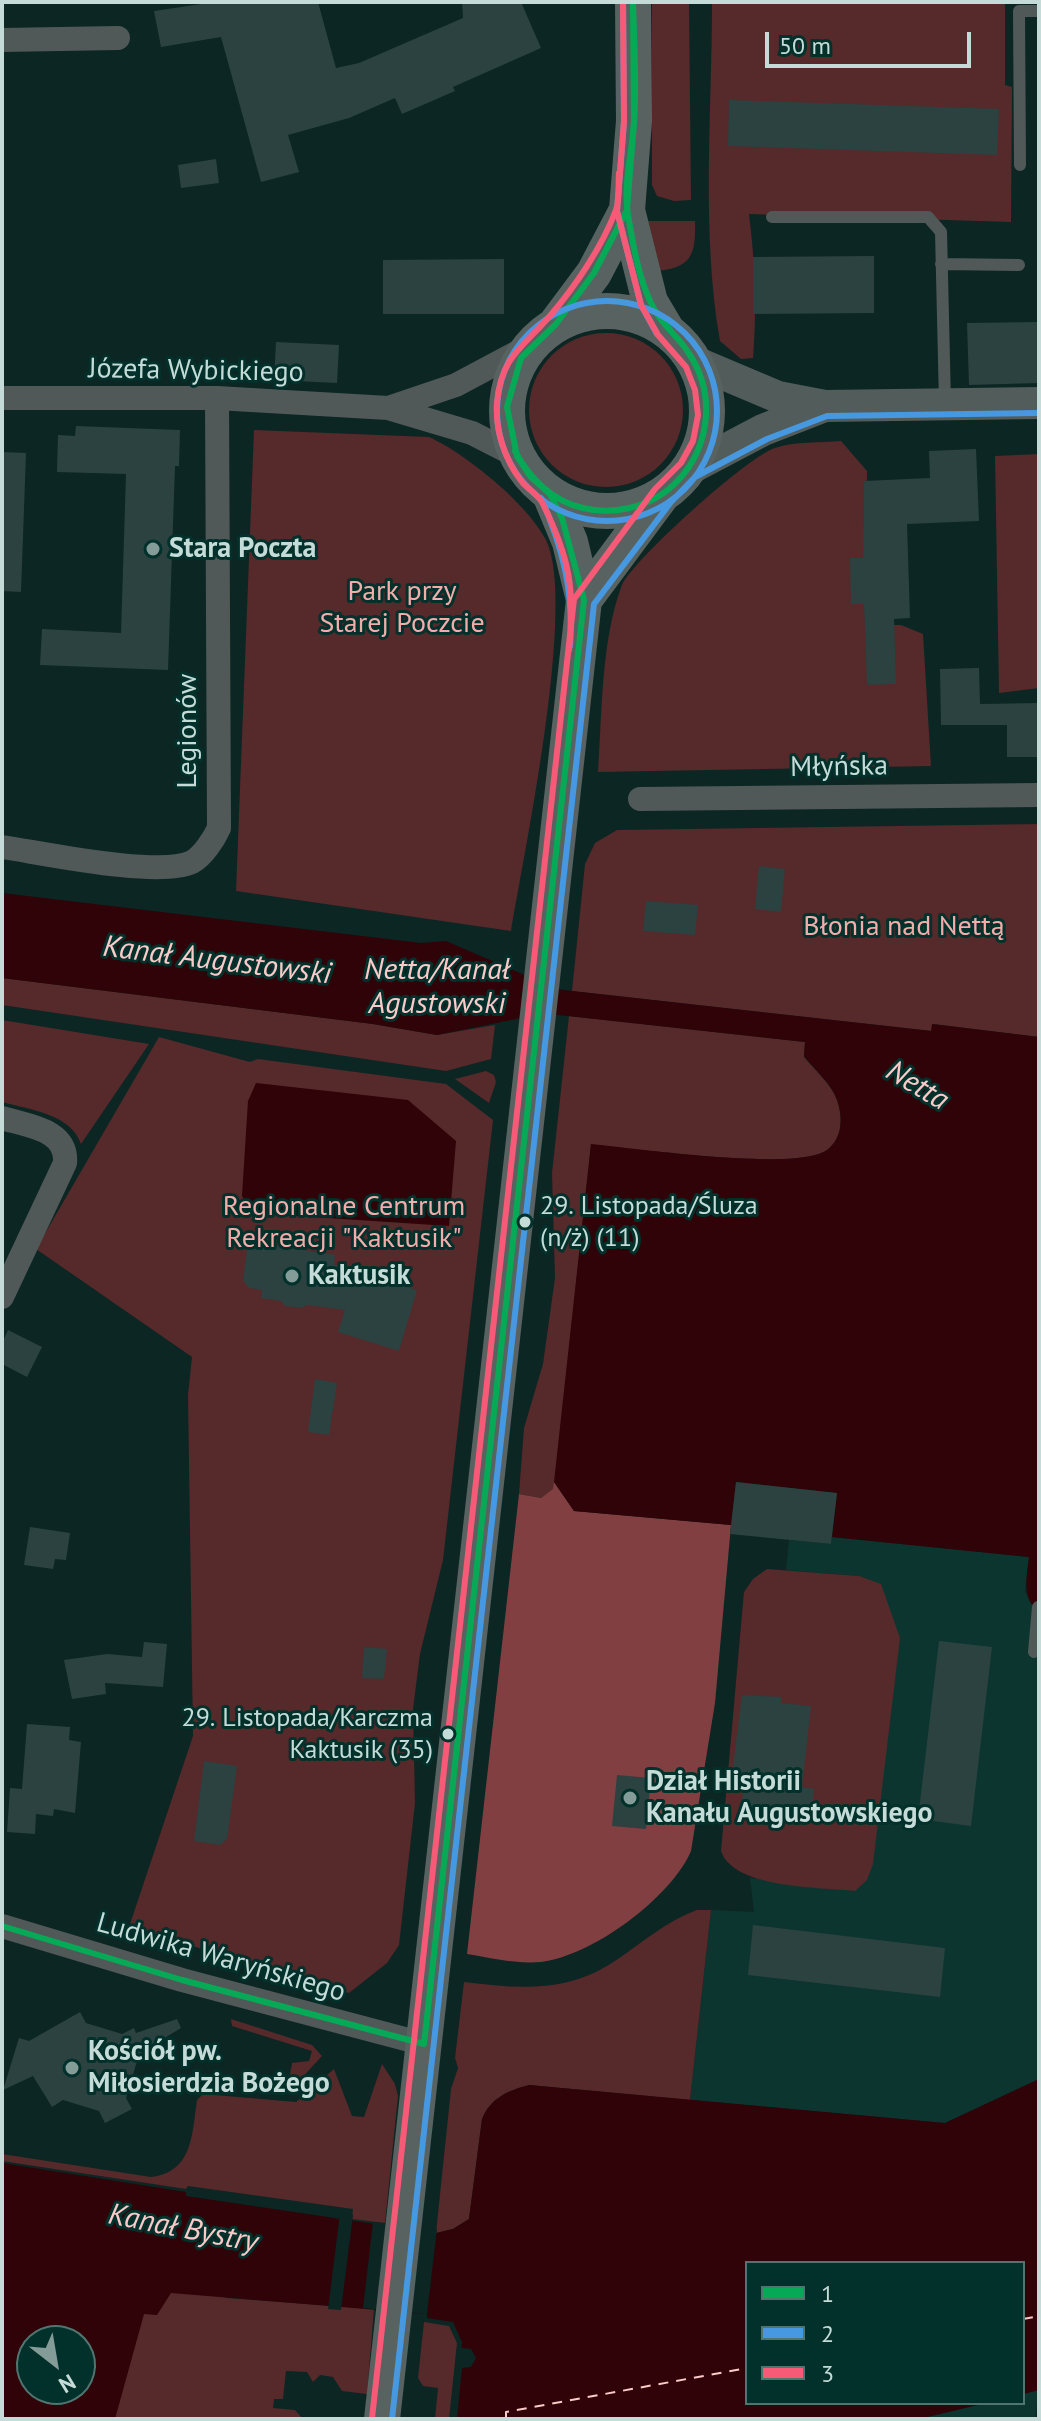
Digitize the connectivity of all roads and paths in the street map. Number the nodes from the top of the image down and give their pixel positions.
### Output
1 (633, 2) edge
2 (1019, 7) edge
3 (1039, 11) edge
4 (118, 38) dead end
5 (2, 40) edge
6 (1020, 165) dead end
7 (627, 210) junction
8 (772, 217) dead end
9 (941, 264) junction
10 (1019, 265) dead end
11 (666, 329) junction
12 (544, 334) junction
13 (695, 362) junction
14 (2, 398) edge
15 (217, 398) junction
16 (945, 403) junction
17 (1039, 403) edge
18 (825, 406) junction
19 (388, 408) junction
20 (517, 456) junction
21 (689, 469) junction
22 (550, 494) junction
23 (663, 495) junction
24 (584, 600) junction
25 (1039, 795) edge
26 (640, 799) dead end
27 (2, 847) edge
28 (2, 1118) edge
29 (2, 1297) edge
30 (1038, 1607) edge
31 (1034, 1652) dead end
32 (2, 1927) edge
33 (424, 2044) junction
34 (382, 2419) edge

1 - 7 main road
2 - 3 lane
2 - 6 lane
4 - 5 street
7 - 11 main road
7 - 12 main road
8 - 9 lane
9 - 10 lane
9 - 16 lane
11 - 12 main road
11 - 13 main road
12 - 19 street, Józefa Wybickiego
12 - 20 main road
13 - 18 street
13 - 21 main road
14 - 15 street, Józefa Wybickiego
15 - 19 street, Józefa Wybickiego
15 - 27 street, Legionów
16 - 17 street
16 - 18 street
18 - 21 street
19 - 20 street, Józefa Wybickiego
20 - 22 main road
21 - 23 main road
22 - 23 main road
22 - 24 main road
23 - 24 main road
24 - 33 main road
25 - 26 street, Młyńska
28 - 29 street
30 - 31 lane
32 - 33 street, Ludwika Waryńskiego
33 - 34 main road

